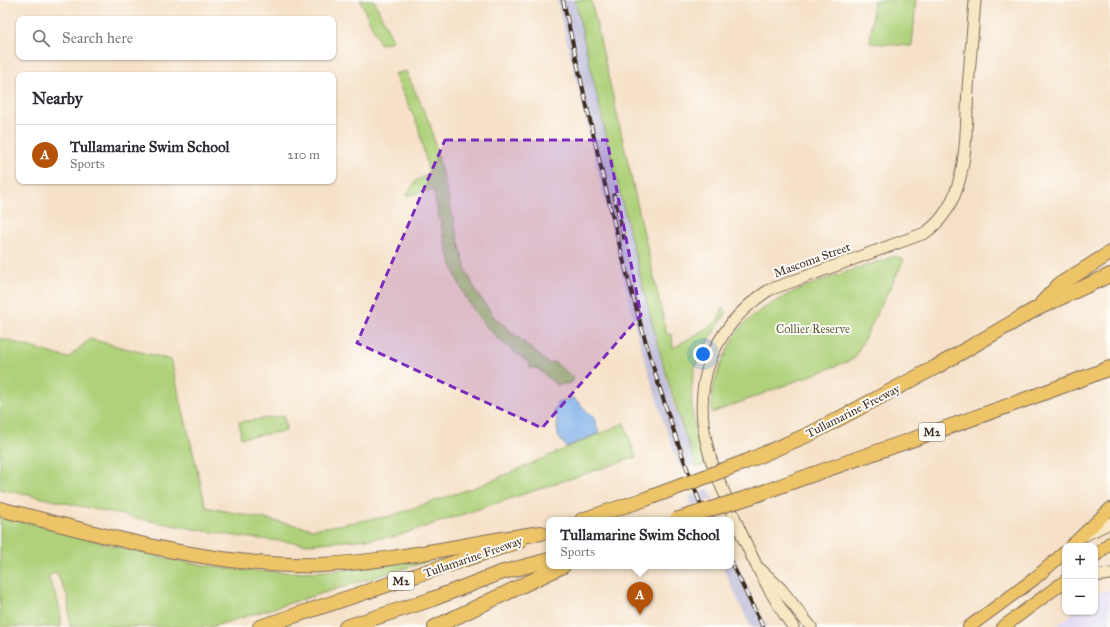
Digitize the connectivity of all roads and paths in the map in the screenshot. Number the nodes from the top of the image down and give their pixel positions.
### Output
1 (975, 0) edge
2 (1110, 253) edge
3 (1110, 275) edge
4 (1034, 310) junction
5 (1110, 368) edge
6 (0, 509) edge
7 (1110, 509) edge
8 (591, 517) edge
9 (686, 517) edge
10 (734, 517) edge
11 (734, 517) edge
12 (1110, 523) edge
13 (545, 532) edge
14 (1083, 536) junction
15 (1075, 543) edge
16 (1110, 543) edge
17 (1098, 553) edge
18 (1062, 555) edge
19 (546, 561) edge
20 (757, 566) junction
21 (557, 569) edge
22 (1110, 574) edge
23 (1098, 576) edge
24 (1062, 584) edge
25 (260, 627) edge
26 (346, 627) edge
27 (435, 627) edge
28 (793, 627) edge
29 (811, 627) edge
30 (969, 627) edge
31 (1003, 627) edge

1 - 10 main road, Mascoma Street
2 - 4 highway
3 - 4 highway, Tullamarine Freeway
4 - 8 highway, Tullamarine Freeway, bridge
5 - 9 highway, M2, bridge
6 - 13 highway
7 - 14 main road
11 - 20 main road, Mascoma Street
12 - 14 main road
13 - 25 highway, Tullamarine Freeway / M2
14 - 15 main road
16 - 17 main road
18 - 30 main road
19 - 26 highway, Tullamarine Freeway / M2
20 - 28 main road, Mascoma Street
20 - 29 main road, Mascoma Street
21 - 27 highway
22 - 23 main road
24 - 31 main road

